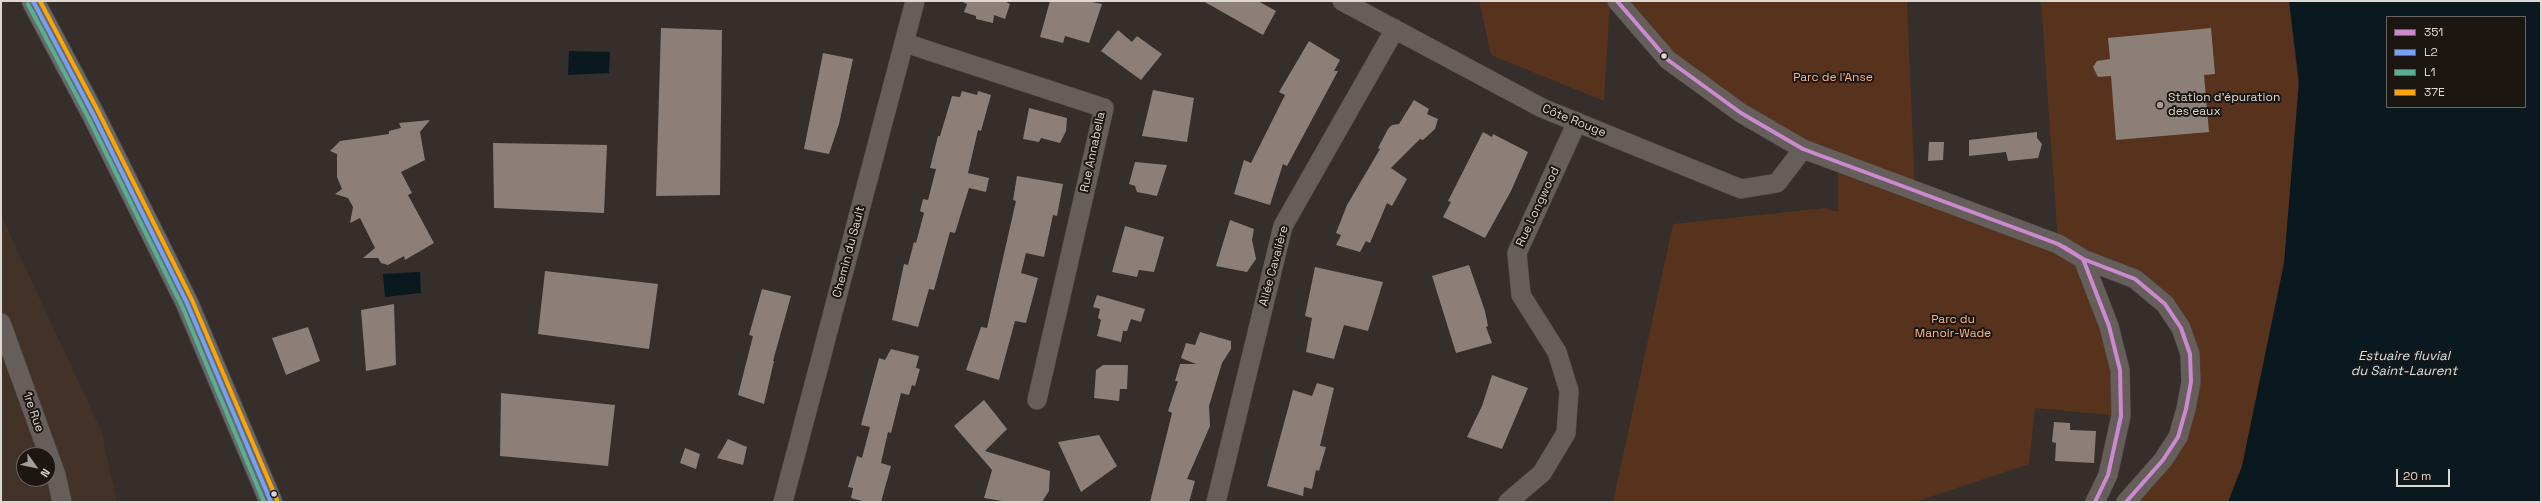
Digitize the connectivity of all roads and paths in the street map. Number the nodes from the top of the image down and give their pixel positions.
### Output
1 (33, 1) edge
2 (915, 1) edge
3 (1342, 1) edge
4 (1618, 1) edge
5 (1395, 29) junction
6 (905, 43) junction
7 (1577, 122) junction
8 (1804, 149) junction
9 (2083, 259) junction
10 (1, 323) edge
11 (1037, 400) dead end
12 (62, 502) edge
13 (271, 502) edge
14 (783, 502) edge
15 (1216, 502) edge
16 (1508, 502) edge
17 (2095, 502) edge
18 (2126, 502) edge

1 - 13 main road
2 - 6 street, Chemin du Sault
3 - 5 street, Côte Rouge
4 - 8 street
5 - 7 street, Côte Rouge
5 - 15 street, Allée Cavalière
6 - 11 street, Rue Annabella
6 - 14 street, Chemin du Sault
7 - 8 street, Côte Rouge
7 - 16 street, Rue Longwood
8 - 9 street
9 - 17 street
9 - 18 street
10 - 12 street, 1re Rue

